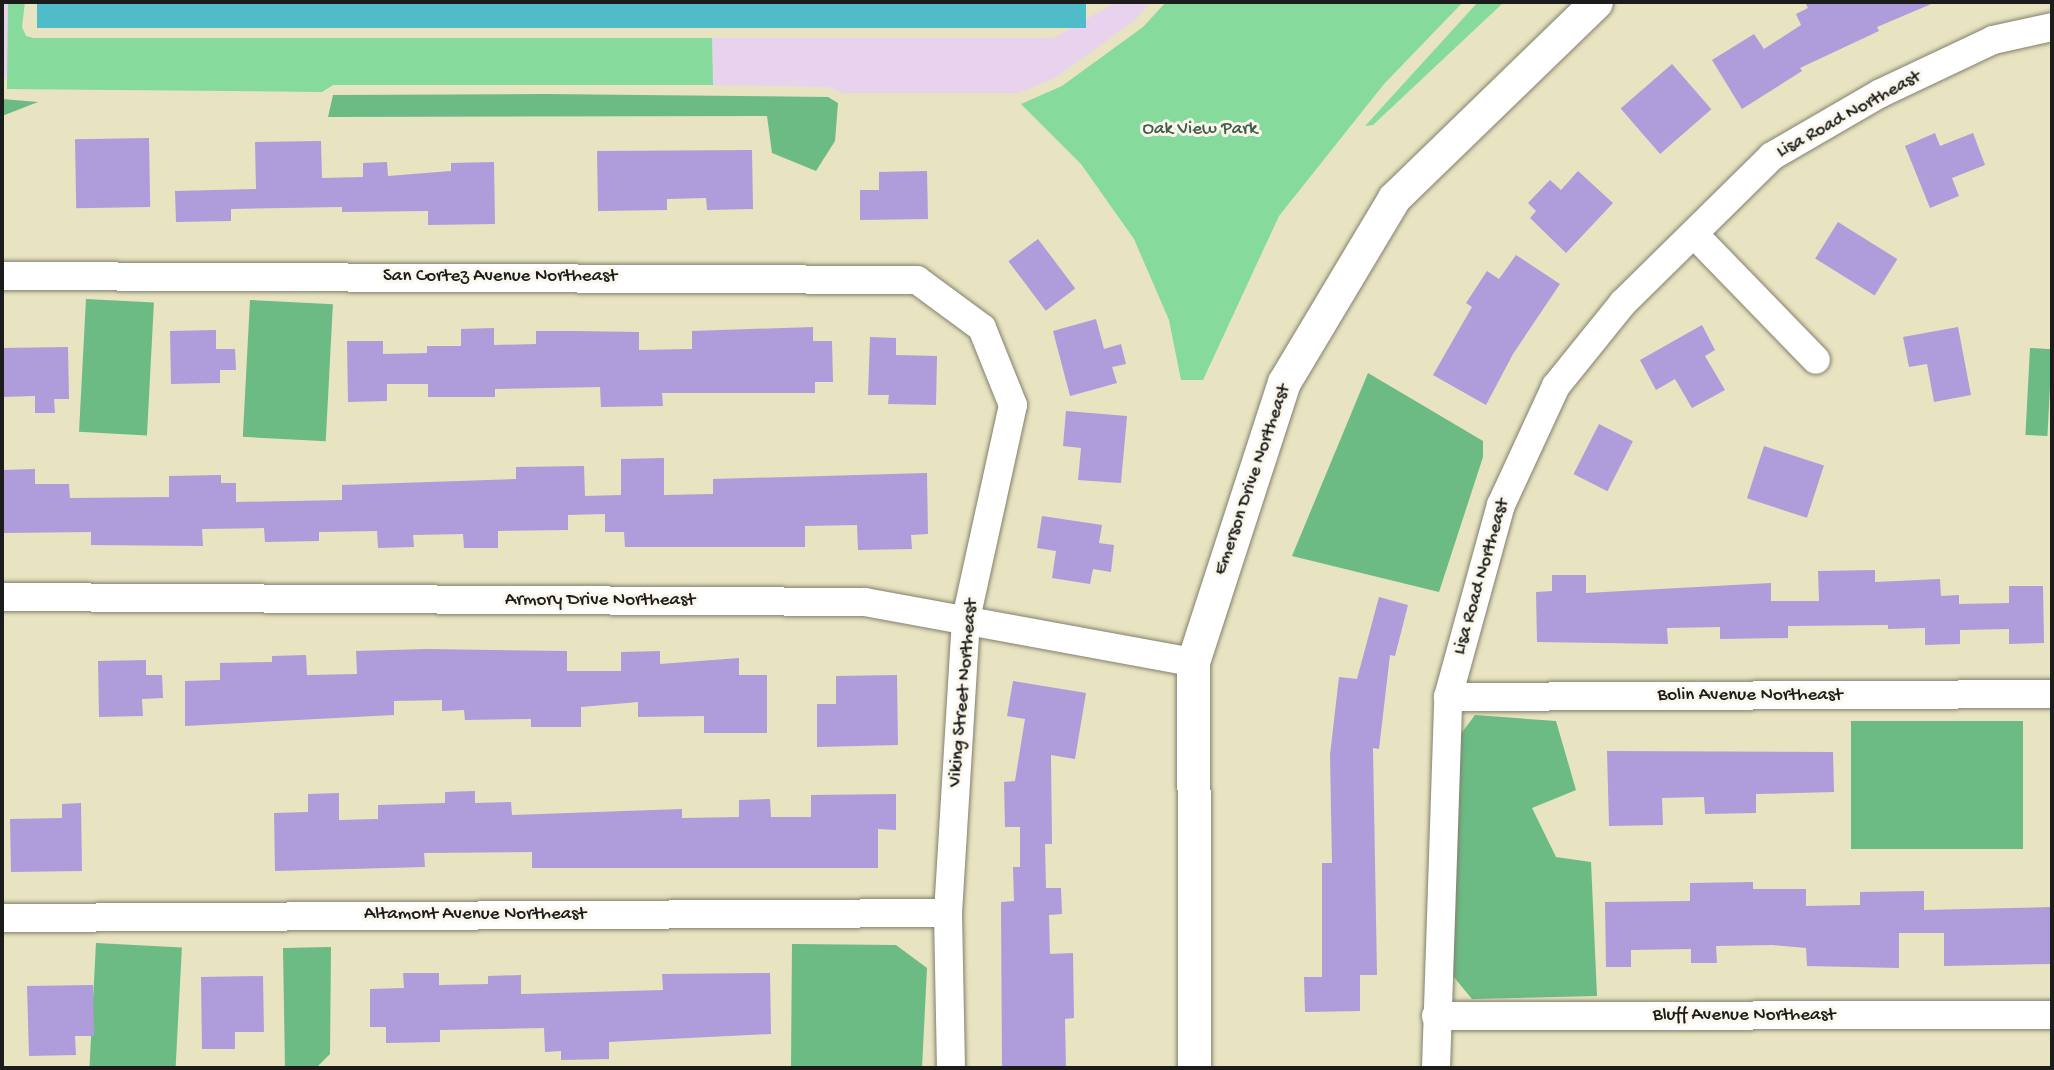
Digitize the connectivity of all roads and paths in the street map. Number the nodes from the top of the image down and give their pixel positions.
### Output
1 (1596, 2) edge
2 (2052, 27) edge
3 (1694, 234) junction
4 (2, 276) edge
5 (982, 328) joint
6 (1816, 360) dead end
7 (2, 597) edge
8 (966, 619) junction
9 (1193, 662) junction
10 (2052, 694) edge
11 (1448, 697) junction
12 (948, 913) junction
13 (2, 918) edge
14 (2052, 1015) edge
15 (1436, 1016) junction
16 (951, 1068) edge
17 (1194, 1068) edge
18 (1436, 1068) edge

1 - 9 street, Emerson Drive Northeast
2 - 3 street, Lisa Road Northeast
3 - 6 street
3 - 11 street, Lisa Road Northeast
4 - 5 street, San Cortez Avenue Northeast
5 - 8 street, Viking Street Northeast
7 - 8 street, Armory Drive Northeast
8 - 9 street, Armory Drive Northeast
8 - 12 street, Viking Street Northeast
9 - 17 street, Emerson Drive Northeast
10 - 11 street, Bolin Avenue Northeast
11 - 15 street, Lisa Road Northeast
12 - 13 street, Altamont Avenue Northeast
12 - 16 street, Viking Street Northeast
14 - 15 street, Bluff Avenue Northeast
15 - 18 street, Lisa Road Northeast

